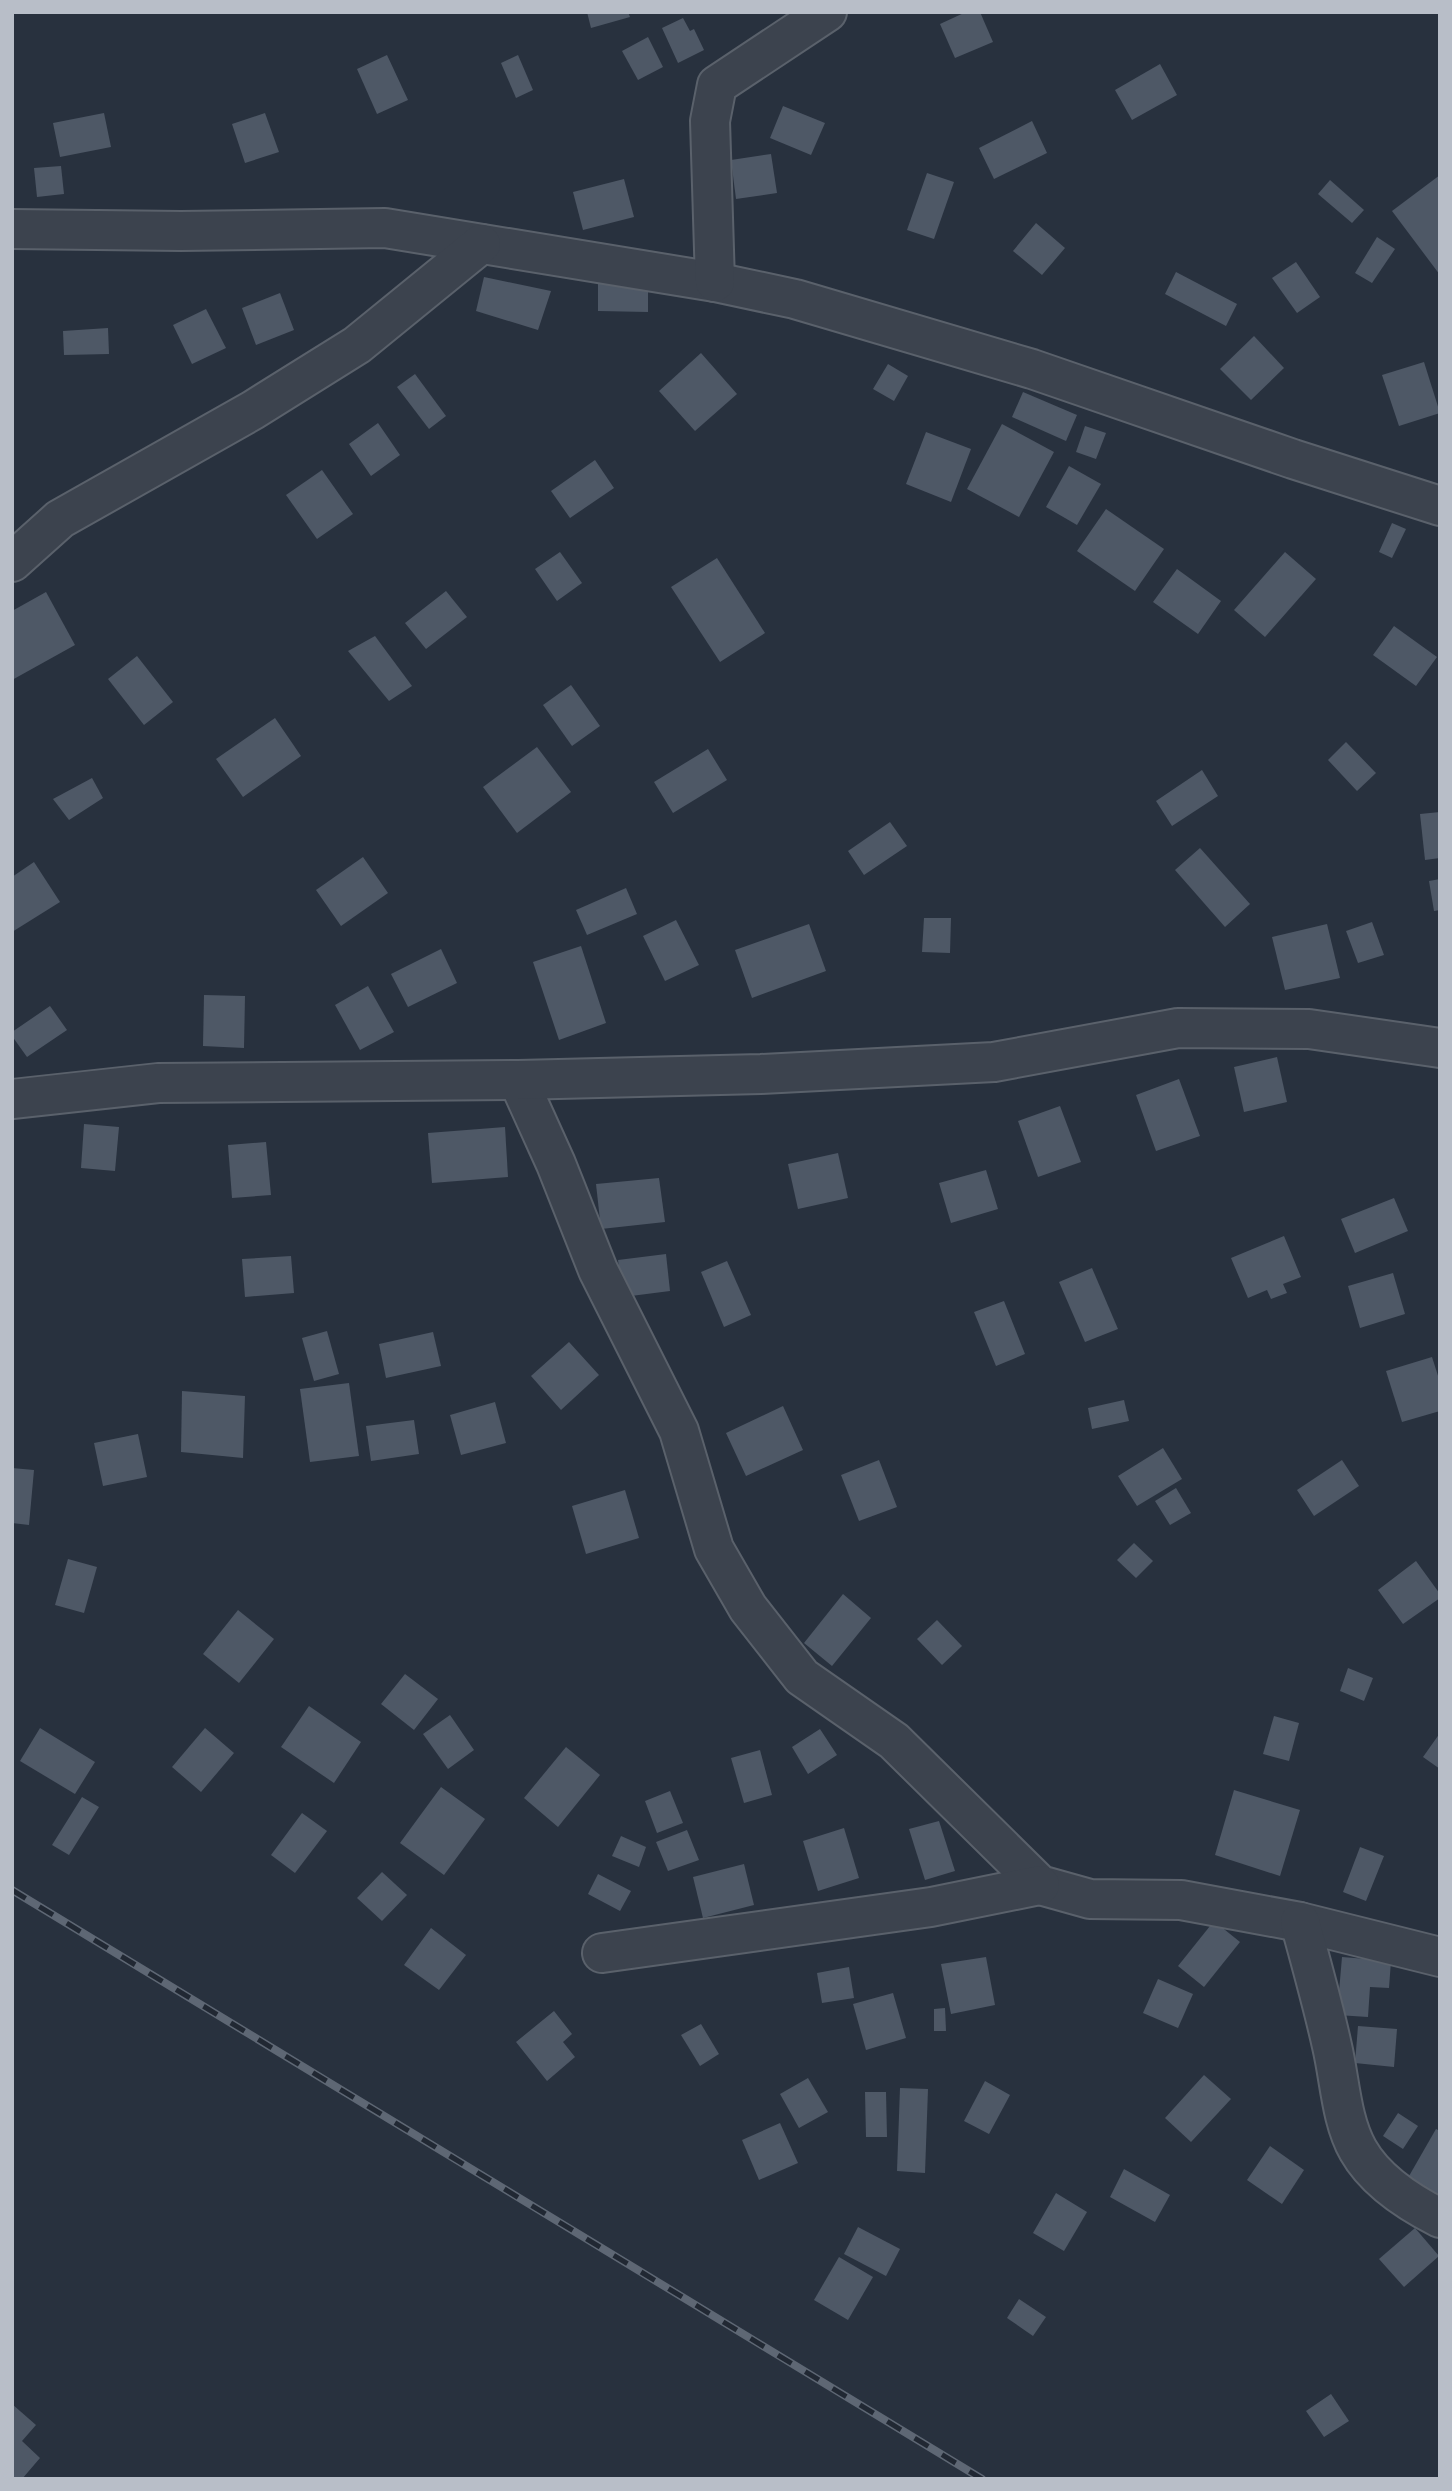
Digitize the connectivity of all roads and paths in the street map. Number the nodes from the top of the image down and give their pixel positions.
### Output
1 (827, 12) edge
2 (12, 229) edge
3 (481, 244) junction
4 (715, 282) junction
5 (1440, 506) edge
6 (12, 562) edge
7 (1440, 1048) edge
8 (518, 1080) junction
9 (12, 1099) edge
10 (1040, 1885) junction
11 (1300, 1922) junction
12 (602, 1952) dead end
13 (1440, 1957) edge
14 (1440, 2218) edge

1 - 4 street
2 - 3 street
3 - 4 street
3 - 6 street
4 - 5 street
7 - 8 street
8 - 9 street
8 - 10 street
10 - 11 street
10 - 12 street
11 - 13 street
11 - 14 street

